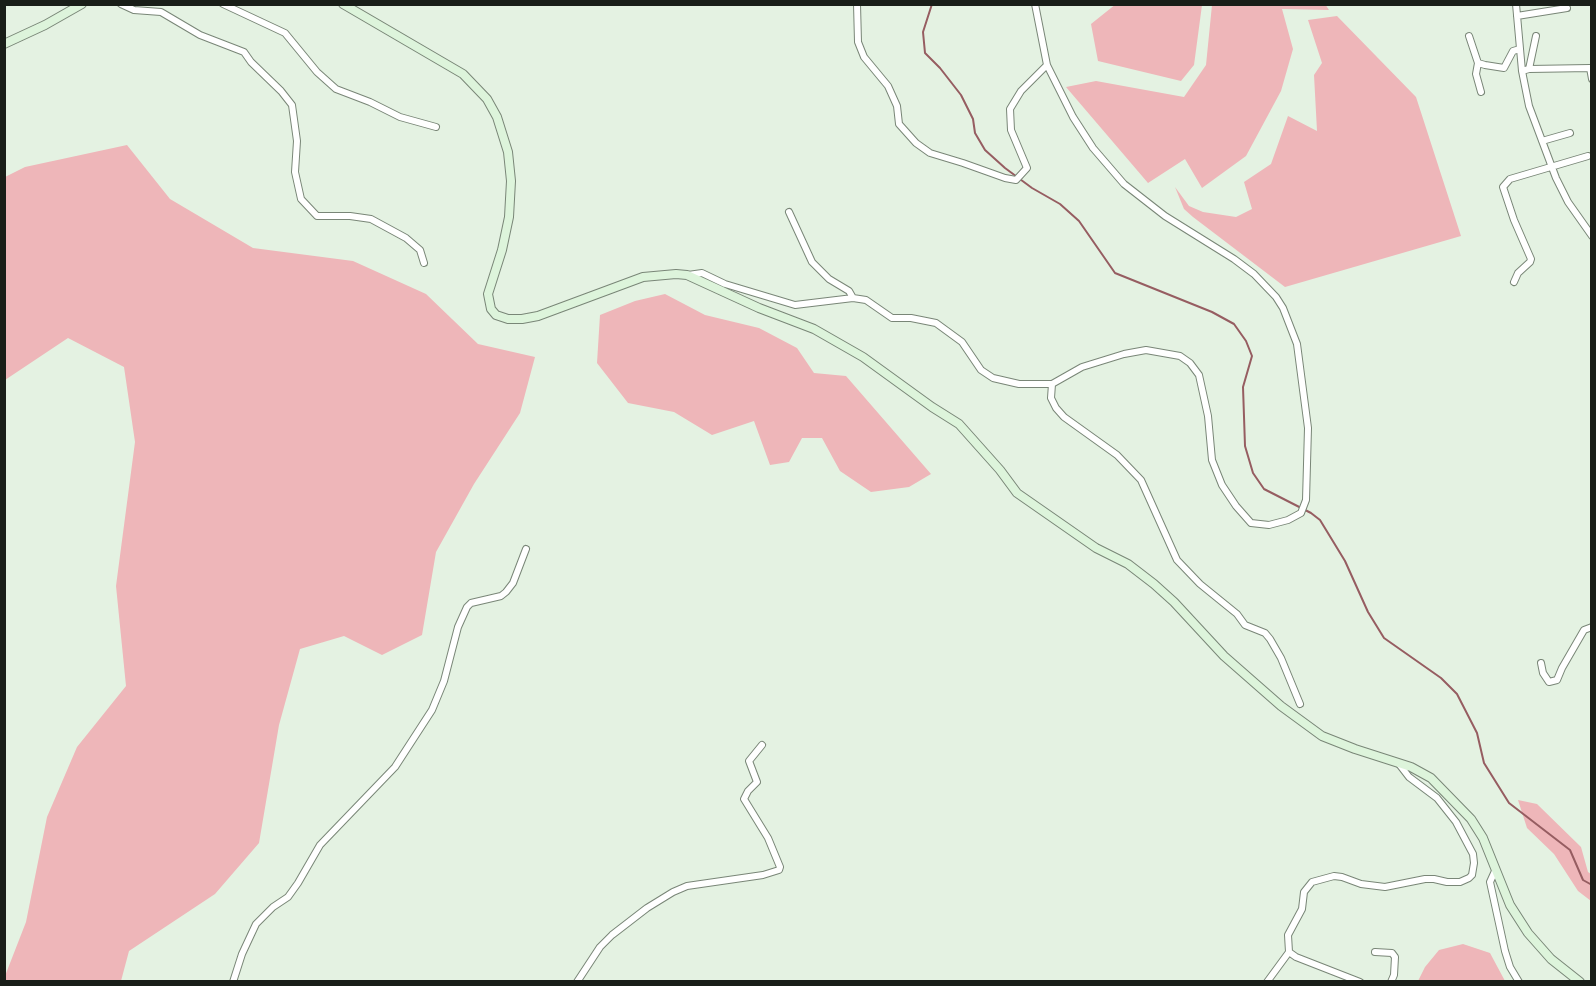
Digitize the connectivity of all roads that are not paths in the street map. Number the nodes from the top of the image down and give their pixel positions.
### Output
1 (82, 4) edge
2 (89, 4) edge
3 (122, 4) edge
4 (223, 4) edge
5 (343, 4) edge
6 (857, 4) edge
7 (1035, 4) edge
8 (1516, 4) edge
9 (1567, 8) dead end
10 (1517, 16) junction
11 (1469, 36) dead end
12 (1536, 36) dead end
13 (4, 44) edge
14 (1520, 49) junction
15 (1478, 63) junction
16 (1047, 65) junction
17 (1525, 70) junction
18 (1592, 79) edge
19 (1481, 92) dead end
20 (436, 127) dead end
21 (1570, 133) dead end
22 (1542, 141) junction
23 (1588, 156) dead end
24 (1551, 167) junction
25 (789, 212) dead end
26 (1592, 236) edge
27 (424, 263) dead end
28 (687, 275) junction
29 (1514, 282) dead end
30 (853, 298) junction
31 (1052, 384) junction
32 (526, 549) dead end
33 (1592, 627) edge
34 (1541, 663) dead end
35 (1300, 704) dead end
36 (762, 745) dead end
37 (1399, 764) junction
38 (1495, 871) junction
39 (1288, 952) junction
40 (1375, 952) dead end
41 (234, 981) edge
42 (577, 981) edge
43 (1267, 981) edge
44 (1360, 981) edge
45 (1391, 981) edge
46 (1519, 981) edge
47 (1580, 981) edge

1 - 2 street
1 - 13 main road
3 - 27 street
4 - 20 street
5 - 28 main road
6 - 16 street
7 - 16 street
8 - 10 street
9 - 10 street
10 - 14 street
11 - 15 street
12 - 17 street
14 - 15 street
14 - 17 street
15 - 19 street
16 - 31 street
17 - 18 street
17 - 22 street
21 - 22 street
22 - 24 street
23 - 24 street
24 - 26 street
24 - 29 street
25 - 30 street
28 - 30 street
28 - 37 main road
30 - 31 street
31 - 35 street
32 - 41 street
33 - 34 street
36 - 42 street
37 - 38 main road
37 - 39 street
38 - 46 street
38 - 47 main road
39 - 43 street
39 - 44 street
40 - 45 street

